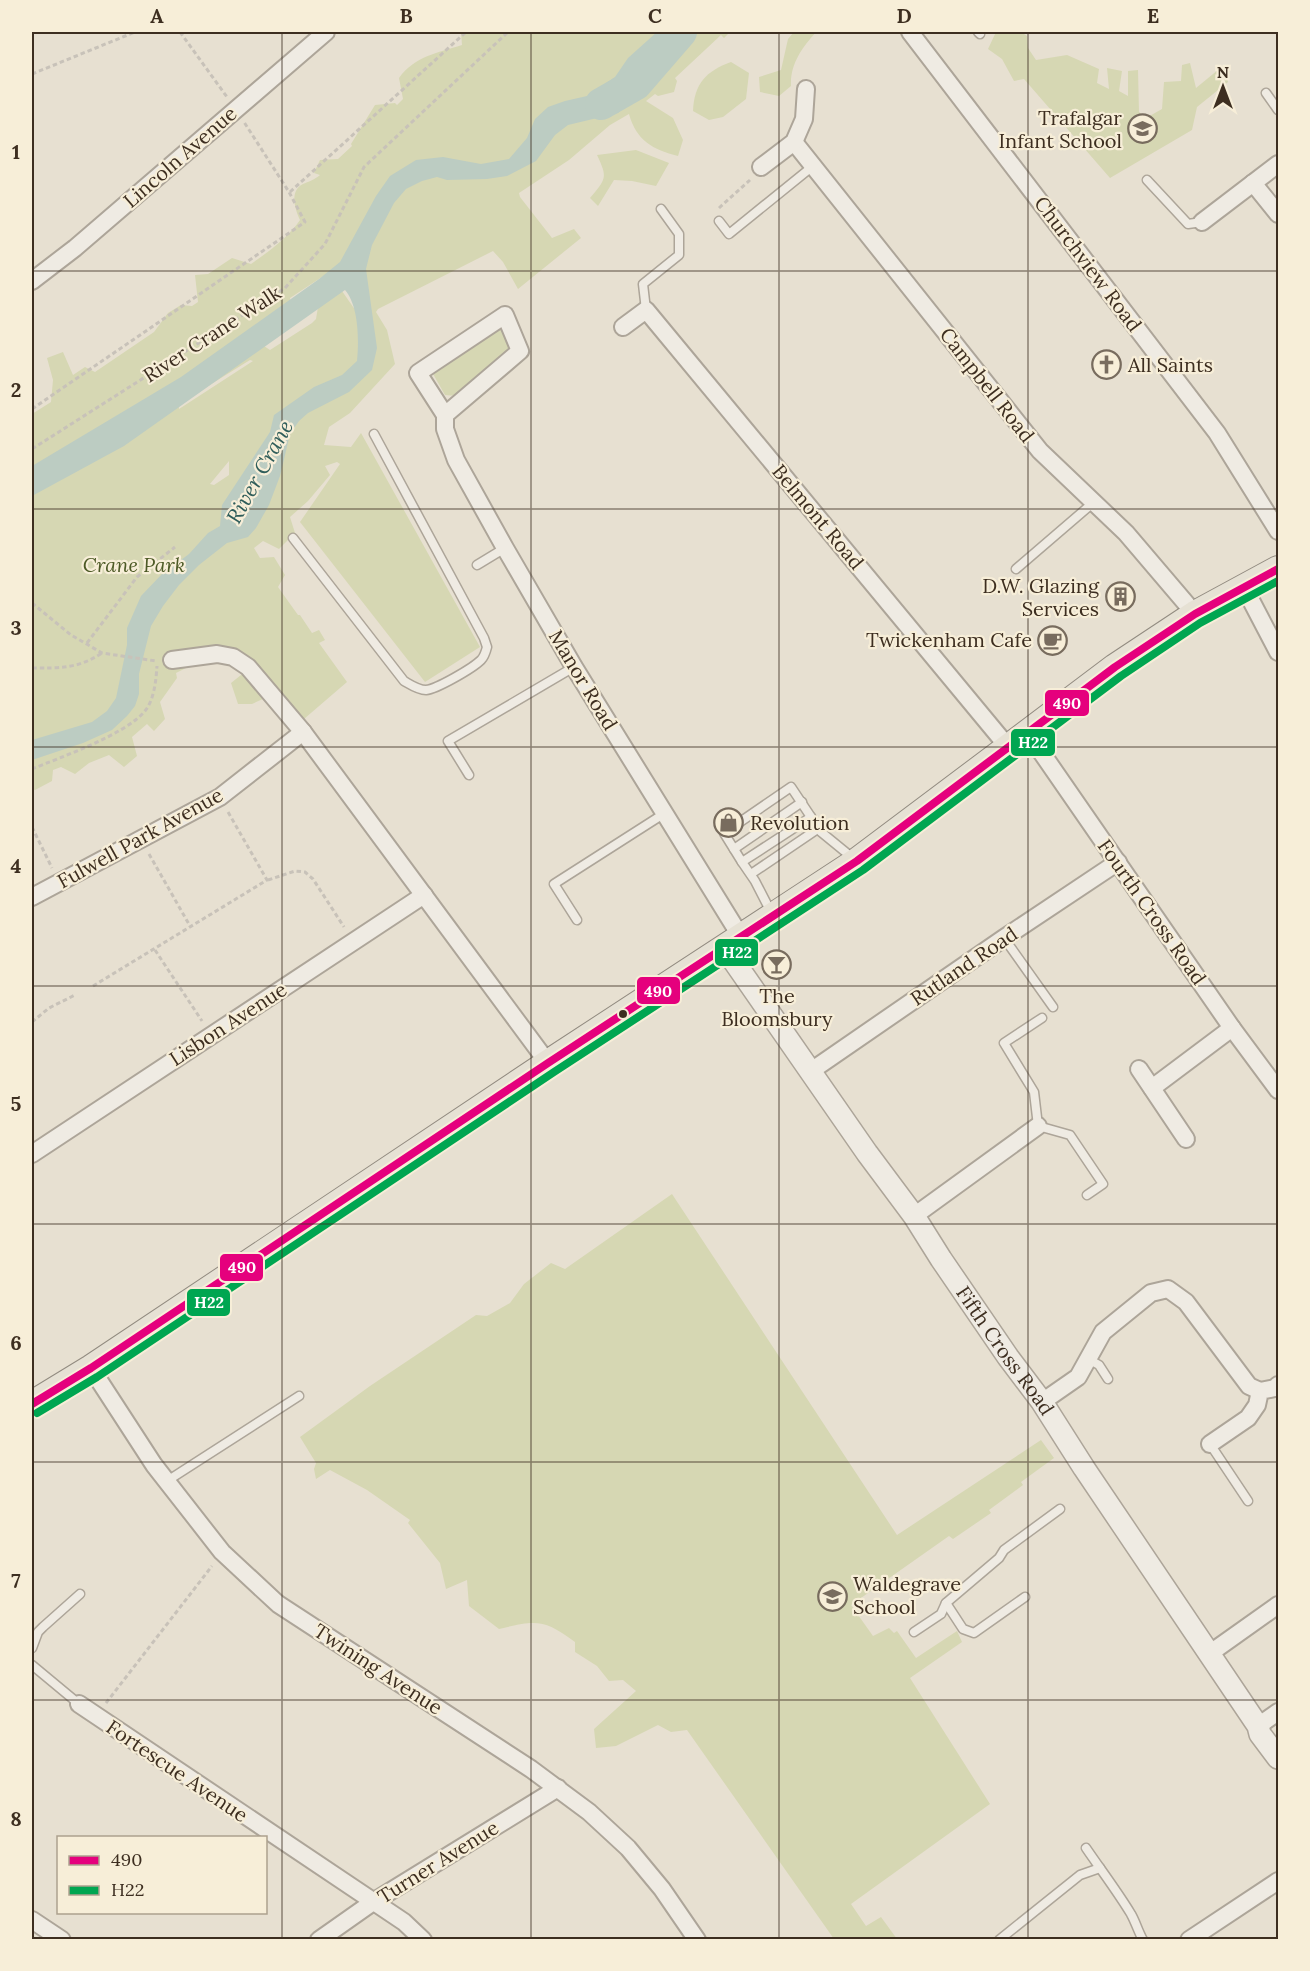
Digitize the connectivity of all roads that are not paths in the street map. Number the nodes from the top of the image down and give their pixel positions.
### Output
1 (326, 32) edge
2 (910, 32) edge
3 (806, 89) dead end
4 (1266, 93) dead end
5 (1278, 110) edge
6 (794, 142) junction
7 (1278, 164) edge
8 (813, 166) junction
9 (761, 167) road end
10 (1147, 180) dead end
11 (1254, 183) junction
12 (661, 209) dead end
13 (1278, 214) edge
14 (716, 217) road end
15 (1202, 222) joint
16 (32, 281) edge
17 (646, 310) junction
18 (623, 327) dead end
19 (445, 416) junction
20 (374, 434) dead end
21 (1094, 502) junction
22 (1278, 531) edge
23 (293, 538) dead end
24 (505, 548) junction
25 (477, 565) dead end
26 (1016, 569) dead end
27 (1278, 569) edge
28 (1244, 587) junction
29 (1195, 614) junction
30 (1278, 652) edge
31 (164, 661) road end
32 (574, 667) junction
33 (303, 732) junction
34 (1018, 740) junction
35 (469, 775) dead end
36 (802, 802) junction
37 (665, 813) junction
38 (811, 816) junction
39 (820, 830) junction
40 (734, 849) junction
41 (857, 861) junction
42 (742, 862) junction
43 (1118, 862) junction
44 (753, 878) junction
45 (424, 895) junction
46 (32, 897) edge
47 (773, 915) junction
48 (577, 920) dead end
49 (1004, 938) junction
50 (732, 942) junction
51 (1053, 1007) dead end
52 (1042, 1018) dead end
53 (1232, 1028) junction
54 (548, 1063) junction
55 (1139, 1069) dead end
56 (811, 1071) junction
57 (1276, 1080) edge
58 (1152, 1088) junction
59 (1038, 1126) junction
60 (1186, 1139) dead end
61 (32, 1154) edge
62 (1087, 1195) dead end
63 (914, 1216) junction
64 (1088, 1359) junction
65 (91, 1368) junction
66 (1108, 1379) dead end
67 (1278, 1385) edge
68 (1260, 1391) junction
69 (299, 1396) dead end
70 (1042, 1402) junction
71 (32, 1404) edge
72 (1210, 1444) joint
73 (167, 1481) junction
74 (1248, 1501) dead end
75 (1060, 1509) dead end
76 (80, 1594) dead end
77 (1025, 1597) dead end
78 (946, 1603) junction
79 (1278, 1605) edge
80 (914, 1632) dead end
81 (32, 1648) edge
82 (1209, 1654) junction
83 (32, 1665) edge
84 (79, 1704) joint
85 (1278, 1712) edge
86 (1258, 1726) junction
87 (1278, 1758) edge
88 (558, 1788) junction
89 (1086, 1848) dead end
90 (1100, 1868) junction
91 (1278, 1881) edge
92 (373, 1902) junction
93 (32, 1920) edge
94 (1212, 1933) edge
95 (62, 1940) edge
96 (319, 1940) edge
97 (423, 1940) edge
98 (697, 1940) edge
99 (999, 1940) edge
100 (1143, 1940) edge
101 (1189, 1940) edge

1 - 16 street, Lincoln Avenue
2 - 22 street, Churchview Road
3 - 6 street
4 - 5 lane
6 - 8 street, Campbell Road
6 - 9 street
7 - 11 street
8 - 14 lane
8 - 21 street, Campbell Road
10 - 15 lane
11 - 13 street
11 - 15 street
12 - 17 lane
17 - 18 street
17 - 34 street, Belmont Road
19 - 19 street, Manor Road
19 - 24 street, Manor Road
20 - 23 lane
21 - 26 lane
21 - 29 street, Campbell Road
24 - 25 lane
24 - 32 street, Manor Road
27 - 28 main road
28 - 29 main road
28 - 30 street
29 - 34 main road
31 - 33 street
32 - 35 lane
32 - 37 street, Manor Road
33 - 45 street
33 - 46 street, Fulwell Park Avenue
34 - 41 main road
34 - 43 street, Fourth Cross Road
36 - 38 lane
36 - 40 lane
36 - 40 lane
37 - 48 lane
37 - 50 street, Manor Road
38 - 39 lane
38 - 42 lane
39 - 41 lane
39 - 44 lane
40 - 42 lane
41 - 47 main road
42 - 44 lane
43 - 49 street, Rutland Road
43 - 53 street, Fourth Cross Road
44 - 47 lane
45 - 54 street
45 - 61 street, Lisbon Avenue
47 - 50 main road
49 - 51 lane
49 - 56 street, Rutland Road
50 - 54 main road
50 - 56 street, Fifth Cross Road
52 - 59 lane
53 - 57 street, Fourth Cross Road
53 - 58 street
54 - 65 main road
55 - 58 street
56 - 63 street, Fifth Cross Road
58 - 60 street
59 - 62 lane
59 - 63 street
63 - 70 street, Fifth Cross Road
64 - 66 lane
64 - 68 street
64 - 70 street
65 - 71 main road
65 - 73 street, Twining Avenue
67 - 68 street
68 - 72 street
69 - 73 lane
70 - 82 street, Fifth Cross Road
72 - 74 lane
73 - 88 street, Twining Avenue
75 - 78 lane
76 - 81 lane
77 - 78 lane
78 - 80 lane
79 - 82 street
82 - 86 street, Fifth Cross Road
83 - 84 lane
84 - 92 street, Fortescue Avenue
85 - 86 street
86 - 87 street, Fifth Cross Road
88 - 92 street, Turner Avenue
88 - 98 street, Twining Avenue
89 - 90 lane
90 - 99 lane
90 - 100 lane
91 - 94 street
92 - 96 street, Turner Avenue
92 - 97 street, Fortescue Avenue
93 - 95 street
94 - 101 street

